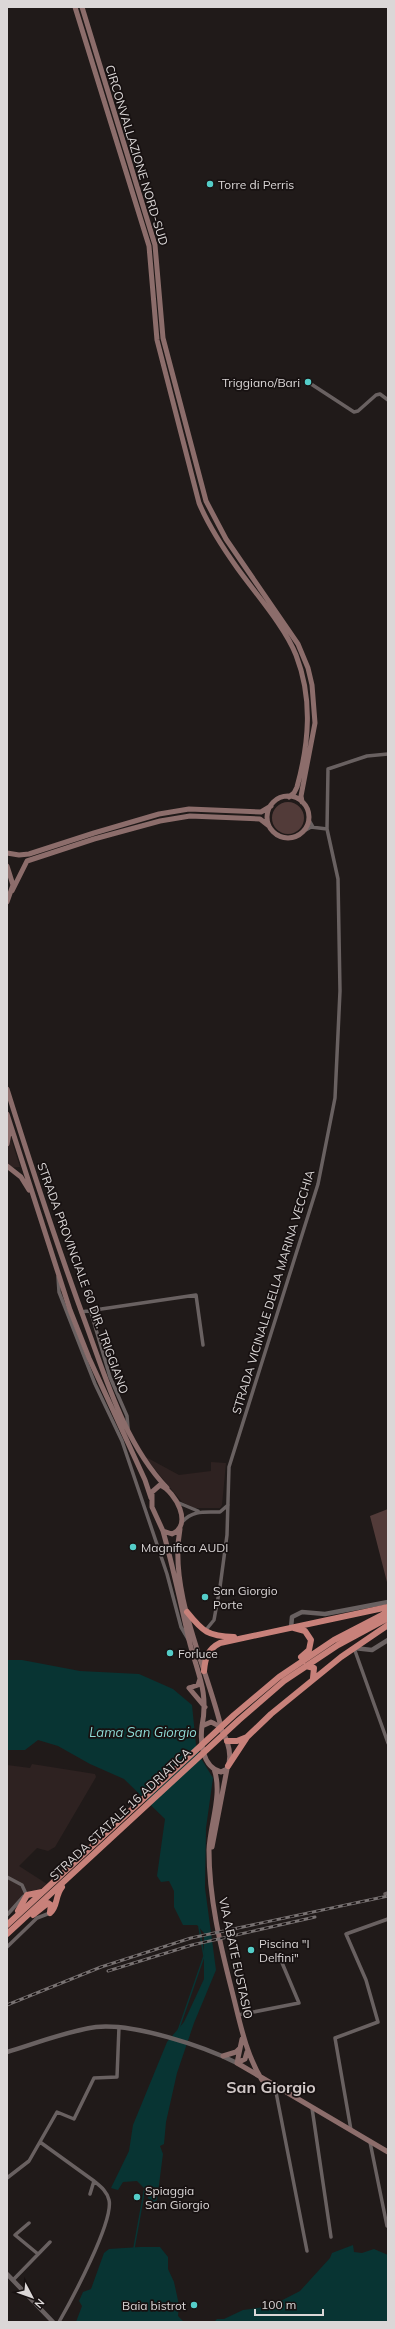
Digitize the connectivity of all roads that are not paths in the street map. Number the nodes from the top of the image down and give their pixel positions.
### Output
1 (75, 7) edge
2 (82, 7) edge
3 (308, 382) dead end
4 (388, 400) edge
5 (388, 754) edge
6 (289, 797) junction
7 (302, 802) junction
8 (271, 806) junction
9 (309, 820) junction
10 (269, 826) junction
11 (314, 828) junction
12 (304, 830) junction
13 (327, 830) junction
14 (7, 853) edge
15 (7, 866) edge
16 (12, 891) junction
17 (7, 902) edge
18 (7, 1088) edge
19 (7, 1114) edge
20 (7, 1126) edge
21 (7, 1144) edge
22 (7, 1166) edge
23 (41, 1220) junction
24 (58, 1272) junction
25 (90, 1309) junction
26 (81, 1312) junction
27 (203, 1345) dead end
28 (128, 1429) junction
29 (167, 1488) junction
30 (151, 1498) junction
31 (179, 1503) junction
32 (228, 1505) junction
33 (198, 1511) junction
34 (220, 1512) junction
35 (154, 1513) junction
36 (147, 1514) junction
37 (227, 1520) junction
38 (182, 1522) junction
39 (180, 1529) junction
40 (163, 1531) junction
41 (388, 1602) edge
42 (388, 1607) edge
43 (187, 1612) junction
44 (388, 1612) edge
45 (388, 1618) edge
46 (388, 1625) edge
47 (291, 1628) junction
48 (205, 1632) junction
49 (237, 1638) junction
50 (388, 1640) edge
51 (190, 1642) junction
52 (354, 1648) junction
53 (306, 1666) junction
54 (314, 1668) junction
55 (328, 1668) junction
56 (289, 1669) junction
57 (204, 1671) junction
58 (200, 1678) junction
59 (311, 1680) junction
60 (205, 1707) junction
61 (237, 1717) junction
62 (202, 1726) junction
63 (222, 1731) junction
64 (247, 1737) junction
65 (227, 1741) junction
66 (388, 1743) edge
67 (228, 1767) junction
68 (214, 1769) junction
69 (142, 1805) junction
70 (88, 1859) junction
71 (209, 1862) junction
72 (7, 1877) edge
73 (45, 1890) junction
74 (26, 1895) junction
75 (50, 1913) junction
76 (7, 1915) edge
77 (388, 1919) edge
78 (8, 1924) edge
79 (16, 1925) junction
80 (7, 1934) edge
81 (7, 1947) edge
82 (280, 1958) dead end
83 (238, 2015) junction
84 (119, 2027) junction
85 (242, 2035) junction
86 (241, 2047) junction
87 (7, 2052) edge
88 (247, 2052) junction
89 (223, 2056) junction
90 (237, 2063) junction
91 (262, 2080) junction
92 (275, 2088) junction
93 (312, 2108) junction
94 (351, 2130) junction
95 (40, 2142) junction
96 (370, 2142) junction
97 (388, 2152) edge
98 (7, 2178) edge
99 (94, 2181) junction
100 (90, 2194) dead end
101 (29, 2223) dead end
102 (387, 2226) edge
103 (331, 2237) dead end
104 (50, 2242) dead end
105 (307, 2251) dead end
106 (38, 2254) junction
107 (7, 2274) edge
108 (13, 2280) junction
109 (53, 2322) edge
110 (59, 2322) edge

1 - 6 main road, CIRCONVALLAZIONE NORD-SUD
2 - 7 main road, CIRCONVALLAZIONE NORD-SUD
3 - 4 street
5 - 13 street, STRADA VICINALE DELLA MARINA VECCHIA
6 - 7 main road
6 - 8 main road
7 - 9 main road
8 - 10 main road
8 - 14 main road
9 - 11 street
9 - 12 main road
10 - 12 main road
10 - 16 main road
11 - 12 street
11 - 13 street
13 - 32 street, STRADA VICINALE DELLA MARINA VECCHIA
15 - 16 main road
16 - 17 main road
18 - 26 main road, STRADA PROVINCIALE 60 DIR. TRIGGIANO
19 - 23 main road
20 - 21 main road
22 - 23 main road
23 - 24 main road
24 - 30 main road
24 - 36 street
25 - 26 street
25 - 27 street
25 - 28 street
26 - 28 main road, STRADA PROVINCIALE 60 DIR. TRIGGIANO
28 - 29 main road, STRADA PROVINCIALE 60 DIR. TRIGGIANO
29 - 30 main road
29 - 31 main road, STRADA PROVINCIALE 60 DIR. TRIGGIANO
30 - 35 main road
31 - 33 street
31 - 38 main road
32 - 34 street
32 - 37 street, STRADA VICINALE DELLA MARINA VECCHIA
33 - 34 street
33 - 38 street
34 - 37 street
35 - 36 street
35 - 40 main road
36 - 51 street
37 - 48 street, STRADA VICINALE DELLA MARINA VECCHIA
38 - 39 main road
39 - 40 main road
39 - 43 main road
40 - 51 main road
41 - 47 street
42 - 47 highway
43 - 48 highway
43 - 57 main road
44 - 56 highway, STRADA STATALE 16 ADRIATICA
45 - 53 highway, STRADA STATALE 16 ADRIATICA
46 - 52 highway
47 - 49 highway
47 - 56 highway
48 - 49 highway
49 - 57 highway
50 - 52 street
51 - 58 main road
52 - 55 highway
52 - 66 street
53 - 54 highway
53 - 61 highway, STRADA STATALE 16 ADRIATICA
54 - 55 highway
54 - 59 highway
55 - 59 highway
56 - 61 highway, STRADA STATALE 16 ADRIATICA
57 - 63 main road
58 - 60 main road
58 - 60 main road
59 - 64 highway
60 - 62 main road
61 - 69 highway, STRADA STATALE 16 ADRIATICA
62 - 63 main road
62 - 68 main road
63 - 65 main road
64 - 65 highway
64 - 67 highway
65 - 67 main road
67 - 68 main road
67 - 71 main road
68 - 71 main road
69 - 70 highway, STRADA STATALE 16 ADRIATICA
69 - 73 highway, STRADA STATALE 16 ADRIATICA
70 - 75 highway
70 - 79 highway, STRADA STATALE 16 ADRIATICA
71 - 83 main road, VIA ABATE EUSTASIO
72 - 74 street
73 - 74 highway
73 - 78 highway, STRADA STATALE 16 ADRIATICA
74 - 76 street
74 - 78 highway
75 - 79 highway
75 - 81 street
77 - 94 street
79 - 80 highway, STRADA STATALE 16 ADRIATICA
82 - 83 street
83 - 85 main road, VIA ABATE EUSTASIO
84 - 87 street
84 - 89 street
84 - 95 street
85 - 86 main road, VIA ABATE EUSTASIO
85 - 88 main road, VIA ABATE EUSTASIO
86 - 89 main road
86 - 90 main road, VIA ABATE EUSTASIO
88 - 90 main road
88 - 91 main road, VIA ABATE EUSTASIO
89 - 90 street
90 - 91 main road
91 - 92 main road
92 - 93 main road
92 - 105 street
93 - 94 main road
93 - 103 street
94 - 96 main road
95 - 98 street
95 - 99 street
96 - 97 main road
96 - 102 street
99 - 100 street
99 - 110 street
101 - 106 street
104 - 106 street
106 - 108 street
107 - 108 street
108 - 109 street

